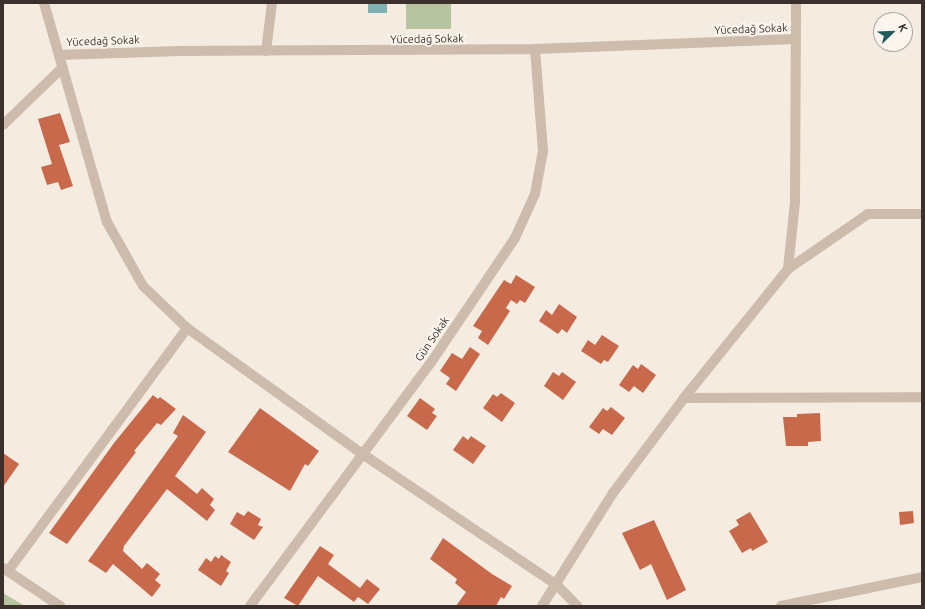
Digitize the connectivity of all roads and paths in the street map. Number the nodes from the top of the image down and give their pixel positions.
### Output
1 (44, 3) edge
2 (272, 3) edge
3 (796, 3) edge
4 (796, 39) junction
5 (535, 49) junction
6 (266, 52) junction
7 (59, 54) junction
8 (63, 67) junction
9 (3, 125) edge
10 (922, 214) edge
11 (788, 269) junction
12 (187, 328) junction
13 (922, 397) edge
14 (684, 398) junction
15 (361, 453) junction
16 (5, 569) edge
17 (922, 576) edge
18 (557, 585) junction
19 (60, 606) edge
20 (250, 606) edge
21 (542, 606) edge
22 (577, 606) edge
23 (781, 606) edge

1 - 7 street
2 - 6 street
3 - 4 street
4 - 5 street, Yücedağ Sokak
4 - 11 street
5 - 6 street, Yücedağ Sokak
5 - 15 street, Gün Sokak
6 - 7 street, Yücedağ Sokak
7 - 8 street
8 - 9 street
8 - 12 street
10 - 11 street
11 - 14 street
12 - 15 street
12 - 16 street
13 - 14 street
14 - 18 street
15 - 18 street
15 - 20 street, Gün Sokak
16 - 19 street
17 - 23 street
18 - 21 street
18 - 22 street

